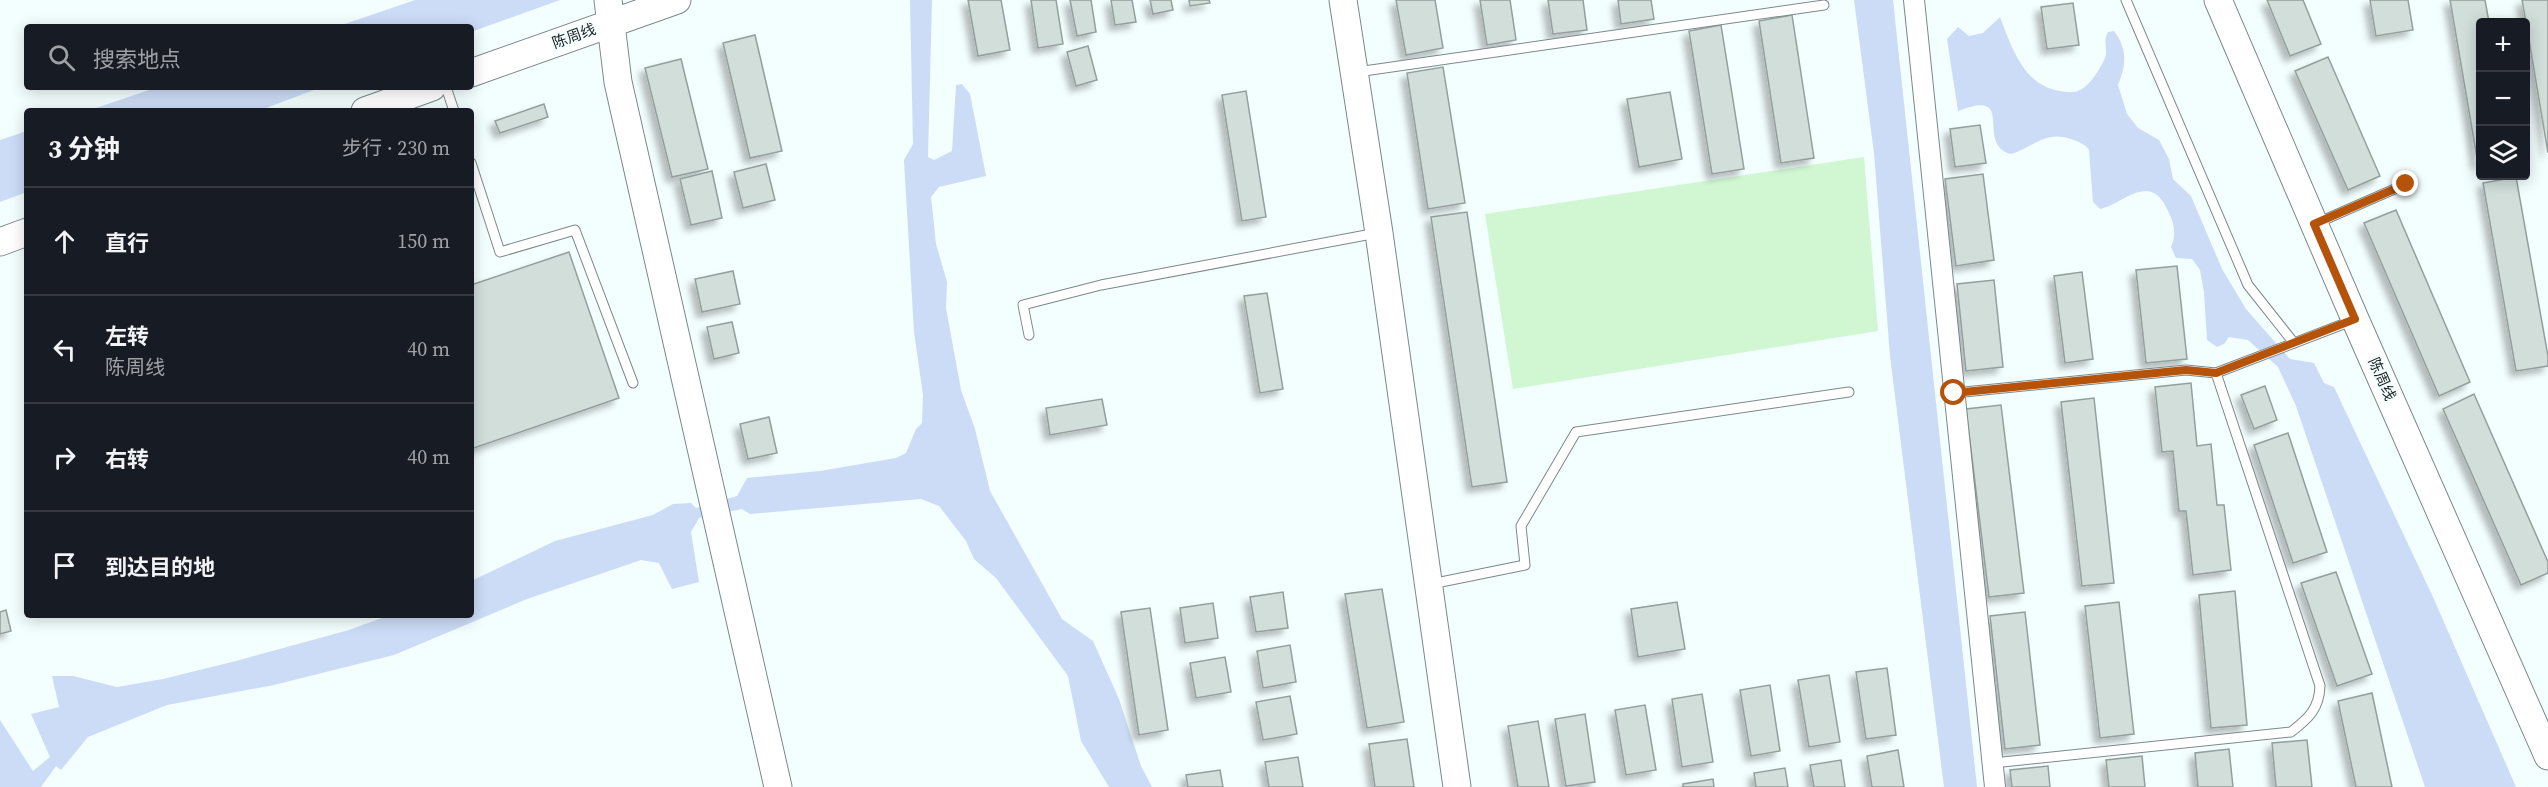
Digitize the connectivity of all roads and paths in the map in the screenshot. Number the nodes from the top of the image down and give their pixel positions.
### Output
1 (677, 0) edge
2 (1343, 0) edge
3 (1914, 0) edge
4 (2126, 0) edge
5 (2218, 0) edge
6 (1824, 5) dead end
7 (609, 12) edge
8 (474, 72) edge
9 (1355, 72) junction
10 (424, 90) edge
11 (447, 90) edge
12 (373, 108) edge
13 (453, 108) edge
14 (474, 173) edge
15 (2406, 184) dead end
16 (2314, 224) junction
17 (1379, 232) junction
18 (24, 233) edge
19 (0, 242) edge
20 (2355, 319) junction
21 (1029, 335) dead end
22 (2294, 343) junction
23 (2216, 373) junction
24 (633, 383) dead end
25 (1849, 392) dead end
26 (1954, 393) junction
27 (1428, 584) junction
28 (2545, 744) edge
29 (1993, 763) junction
30 (778, 787) edge
31 (1457, 787) edge
32 (1995, 787) edge

1 - 7 street, 陈周线
2 - 9 street
3 - 26 street
4 - 22 lane
5 - 16 street, 陈周线
6 - 9 lane
7 - 8 street, 陈周线
7 - 30 street
9 - 17 street
10 - 12 street
11 - 13 lane
14 - 24 lane
15 - 16 lane
16 - 20 street, 陈周线
17 - 21 lane
17 - 27 street
18 - 19 street
20 - 22 lane
20 - 28 street, 陈周线
22 - 23 lane
23 - 26 lane
23 - 29 lane
25 - 27 lane
26 - 29 street
27 - 31 street
29 - 32 street

